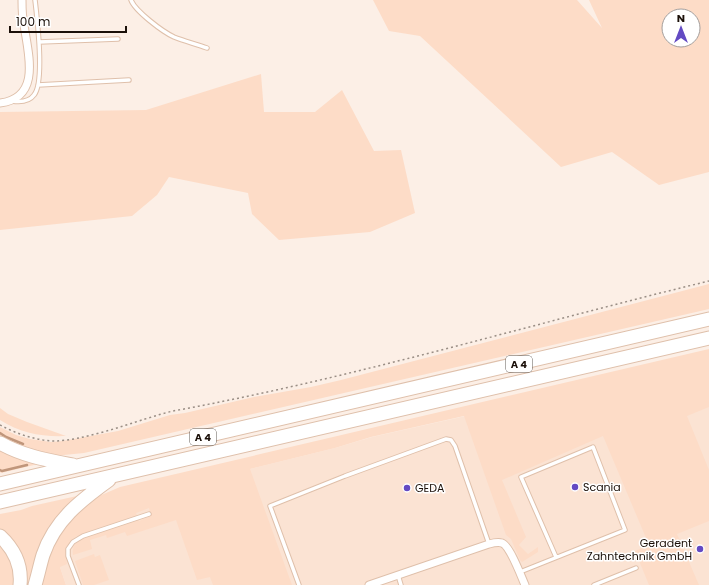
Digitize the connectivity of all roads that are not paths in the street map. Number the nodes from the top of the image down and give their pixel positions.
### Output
1 (22, 0) edge
2 (35, 0) edge
3 (131, 0) edge
4 (118, 40) dead end
5 (40, 42) junction
6 (207, 48) dead end
7 (129, 80) dead end
8 (38, 85) junction
9 (10, 101) junction
10 (0, 103) edge
11 (709, 319) edge
12 (709, 338) edge
13 (0, 443) edge
14 (77, 466) junction
15 (115, 476) junction
16 (0, 484) edge
17 (0, 502) edge
18 (149, 514) dead end
19 (0, 536) edge
20 (489, 544) junction
21 (556, 557) junction
22 (636, 568) dead end
23 (519, 572) junction
24 (398, 575) junction
25 (380, 583) edge
26 (20, 585) edge
27 (36, 585) edge
28 (79, 585) edge
29 (300, 585) edge
30 (369, 585) edge
31 (401, 585) edge
32 (525, 585) edge
33 (594, 585) edge

1 - 9 street
2 - 5 lane
3 - 6 lane
4 - 5 lane
5 - 8 lane
7 - 8 lane
8 - 9 lane
9 - 10 street
11 - 14 highway, A 4
12 - 15 highway, A 4
13 - 14 highway
14 - 16 highway, A 4
15 - 17 highway, A 4
15 - 27 highway
18 - 28 lane
19 - 26 highway
20 - 23 street
20 - 24 street
20 - 29 lane
21 - 21 lane
21 - 23 lane
22 - 33 lane
23 - 32 street
24 - 25 street
24 - 31 lane
25 - 30 street

